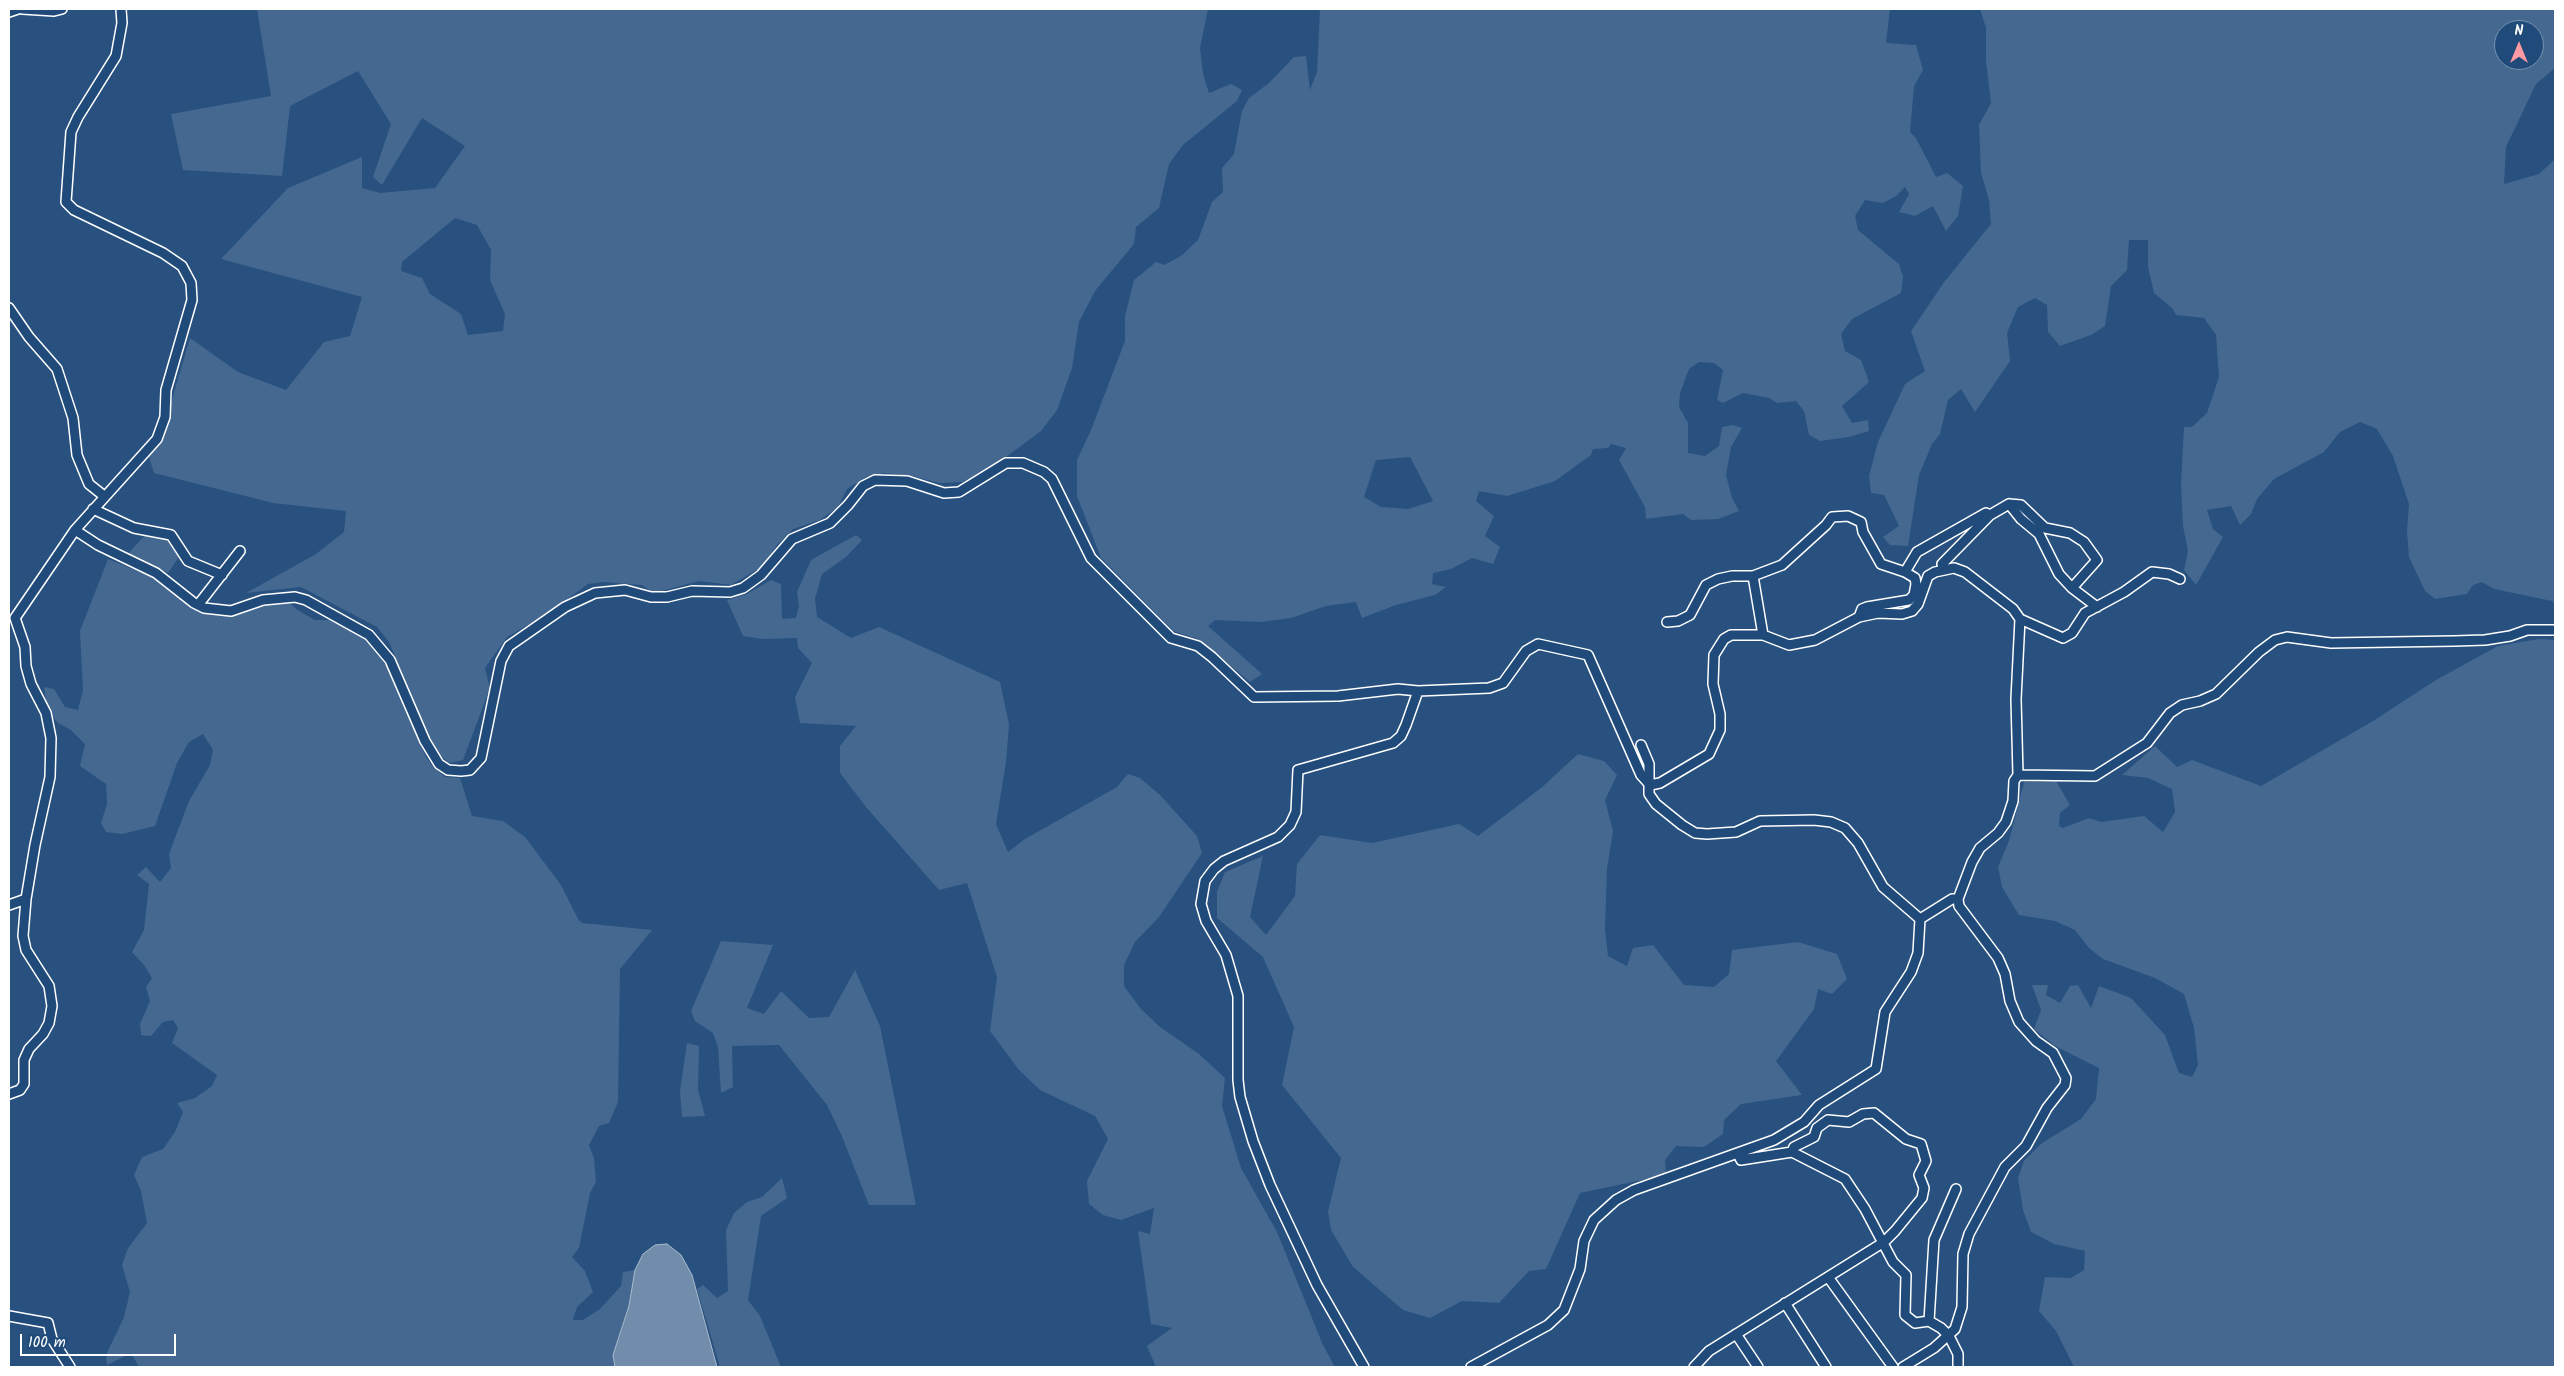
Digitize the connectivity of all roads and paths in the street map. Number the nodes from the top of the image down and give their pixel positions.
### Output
1 (20, 9) edge
2 (62, 9) edge
3 (121, 9) edge
4 (9, 12) edge
5 (9, 308) edge
6 (104, 496) junction
7 (2009, 504) junction
8 (93, 509) junction
9 (1990, 515) junction
10 (75, 530) junction
11 (240, 551) dead end
12 (1944, 570) junction
13 (1905, 572) junction
14 (222, 575) junction
15 (1753, 576) junction
16 (2180, 579) dead end
17 (2072, 588) junction
18 (198, 605) junction
19 (2097, 607) junction
20 (1859, 617) junction
21 (12, 618) edge
22 (2020, 619) junction
23 (1667, 622) dead end
24 (2555, 630) edge
25 (1763, 635) junction
26 (1418, 691) junction
27 (1641, 745) dead end
28 (2018, 775) junction
29 (1650, 785) junction
30 (1958, 899) junction
31 (26, 900) junction
32 (9, 905) edge
33 (1920, 919) junction
34 (9, 1094) edge
35 (1792, 1152) junction
36 (1738, 1154) junction
37 (1956, 1189) dead end
38 (1884, 1242) junction
39 (1828, 1277) junction
40 (1785, 1303) junction
41 (9, 1316) edge
42 (1929, 1321) junction
43 (1736, 1334) junction
44 (1949, 1336) junction
45 (70, 1367) edge
46 (1364, 1367) edge
47 (1471, 1367) edge
48 (1694, 1367) edge
49 (1758, 1367) edge
50 (1826, 1367) edge
51 (1893, 1367) edge
52 (1902, 1367) edge
53 (1958, 1367) edge

1 - 2 street
1 - 4 street
3 - 6 street
5 - 6 street
6 - 8 street
7 - 9 street
7 - 17 street
7 - 17 street
8 - 10 street
8 - 14 street
9 - 12 street
9 - 13 street
10 - 18 street
10 - 21 street
11 - 14 street
12 - 20 street
12 - 22 street
13 - 15 street
13 - 20 street
14 - 18 street
15 - 23 street
15 - 25 street
16 - 19 street
17 - 19 street
18 - 26 street
19 - 22 street
20 - 25 street
21 - 31 street
22 - 28 street
24 - 28 street
25 - 29 street
26 - 29 street
26 - 46 street
27 - 29 street
28 - 30 street
29 - 33 street
30 - 33 street
30 - 44 street
31 - 32 street
31 - 34 street
33 - 36 street
35 - 36 street
35 - 38 street
35 - 38 street
36 - 47 street
37 - 42 street
38 - 39 street
38 - 42 street
39 - 40 street
39 - 51 street
40 - 43 street
40 - 50 street
41 - 45 street
42 - 44 street
43 - 48 street
43 - 49 street
44 - 52 street
44 - 53 street

